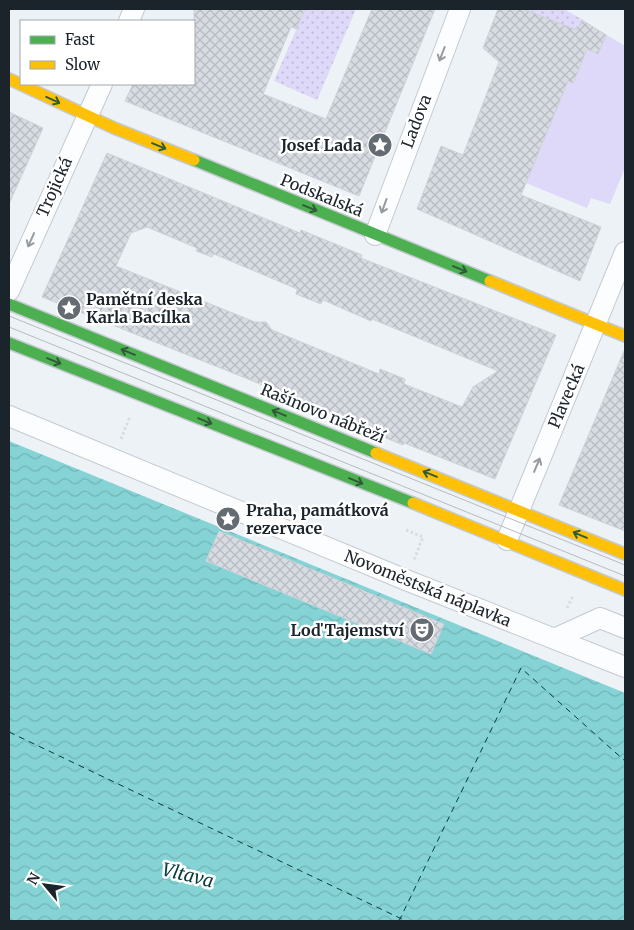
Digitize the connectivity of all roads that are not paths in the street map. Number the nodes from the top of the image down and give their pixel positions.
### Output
1 (460, 9) edge
2 (22, 85) edge
3 (102, 85) edge
4 (87, 116) junction
5 (375, 235) junction
6 (625, 252) edge
7 (9, 292) edge
8 (9, 304) edge
9 (595, 324) junction
10 (625, 336) edge
11 (9, 343) edge
12 (9, 416) edge
13 (519, 510) junction
14 (507, 540) junction
15 (625, 554) edge
16 (625, 590) edge
17 (625, 628) edge
18 (554, 639) junction
19 (625, 667) edge

1 -> 5 street, Ladova
2 -> 4 main road, Podskalská
3 - 4 street, Trojická
4 -> 5 main road, Podskalská
4 -> 7 street, Trojická
5 -> 9 main road, Podskalská
6 - 9 street, Plavecká
13 -> 8 main road, Rašínovo nábřeží
9 - 10 main road, Podskalská
13 -> 9 street, Plavecká
11 -> 14 main road
12 - 18 street, Novoměstská náplavka
13 - 14 street, Plavecká
15 -> 13 main road, Rašínovo nábřeží
14 - 16 main road
17 - 18 street
18 - 19 street, Novoměstská náplavka

